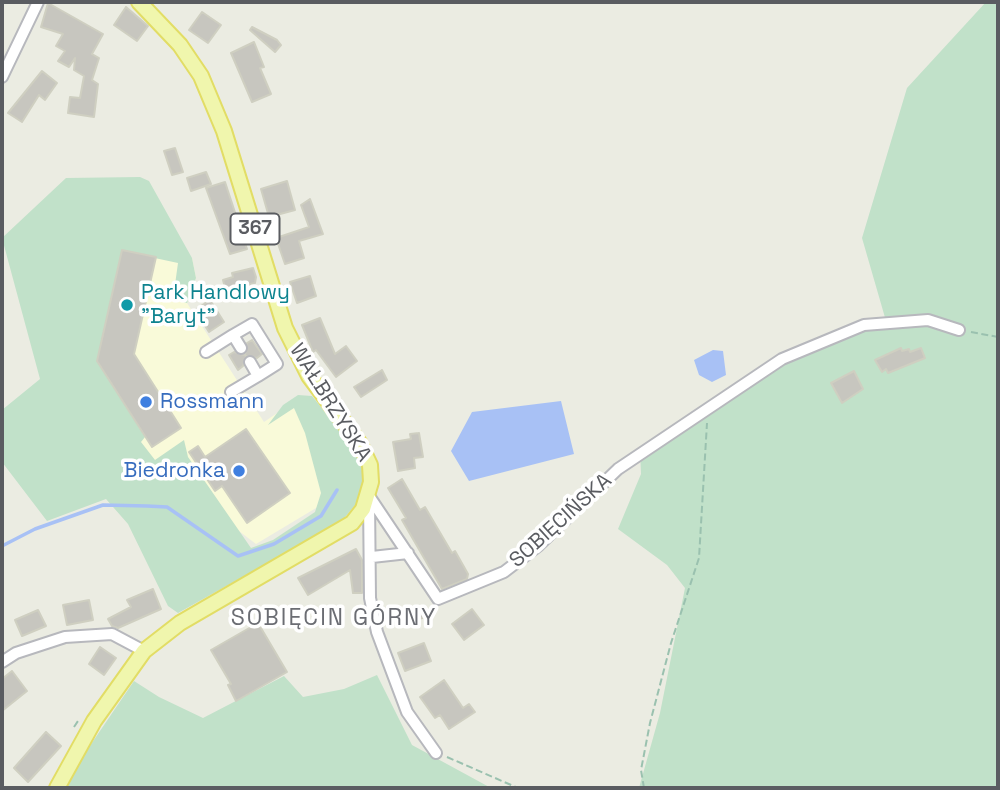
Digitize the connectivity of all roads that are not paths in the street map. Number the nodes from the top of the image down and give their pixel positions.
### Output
1 (38, 2) edge
2 (139, 2) edge
3 (2, 77) edge
4 (959, 330) road end
5 (233, 335) junction
6 (240, 348) dead end
7 (206, 352) dead end
8 (250, 362) dead end
9 (258, 376) junction
10 (231, 392) dead end
11 (369, 496) junction
12 (408, 553) junction
13 (372, 557) junction
14 (144, 651) junction
15 (2, 662) edge
16 (436, 752) road end
17 (57, 788) edge

1 - 3 street
2 - 11 main road, WAŁBRZYSKA / 367
4 - 12 street, SOBIĘCIŃSKA
5 - 6 street
5 - 7 street
5 - 9 street
8 - 9 street
9 - 10 street
11 - 12 street, SOBIĘCIŃSKA
11 - 13 street
11 - 14 main road
12 - 13 street
13 - 16 street
14 - 15 street
14 - 17 main road

